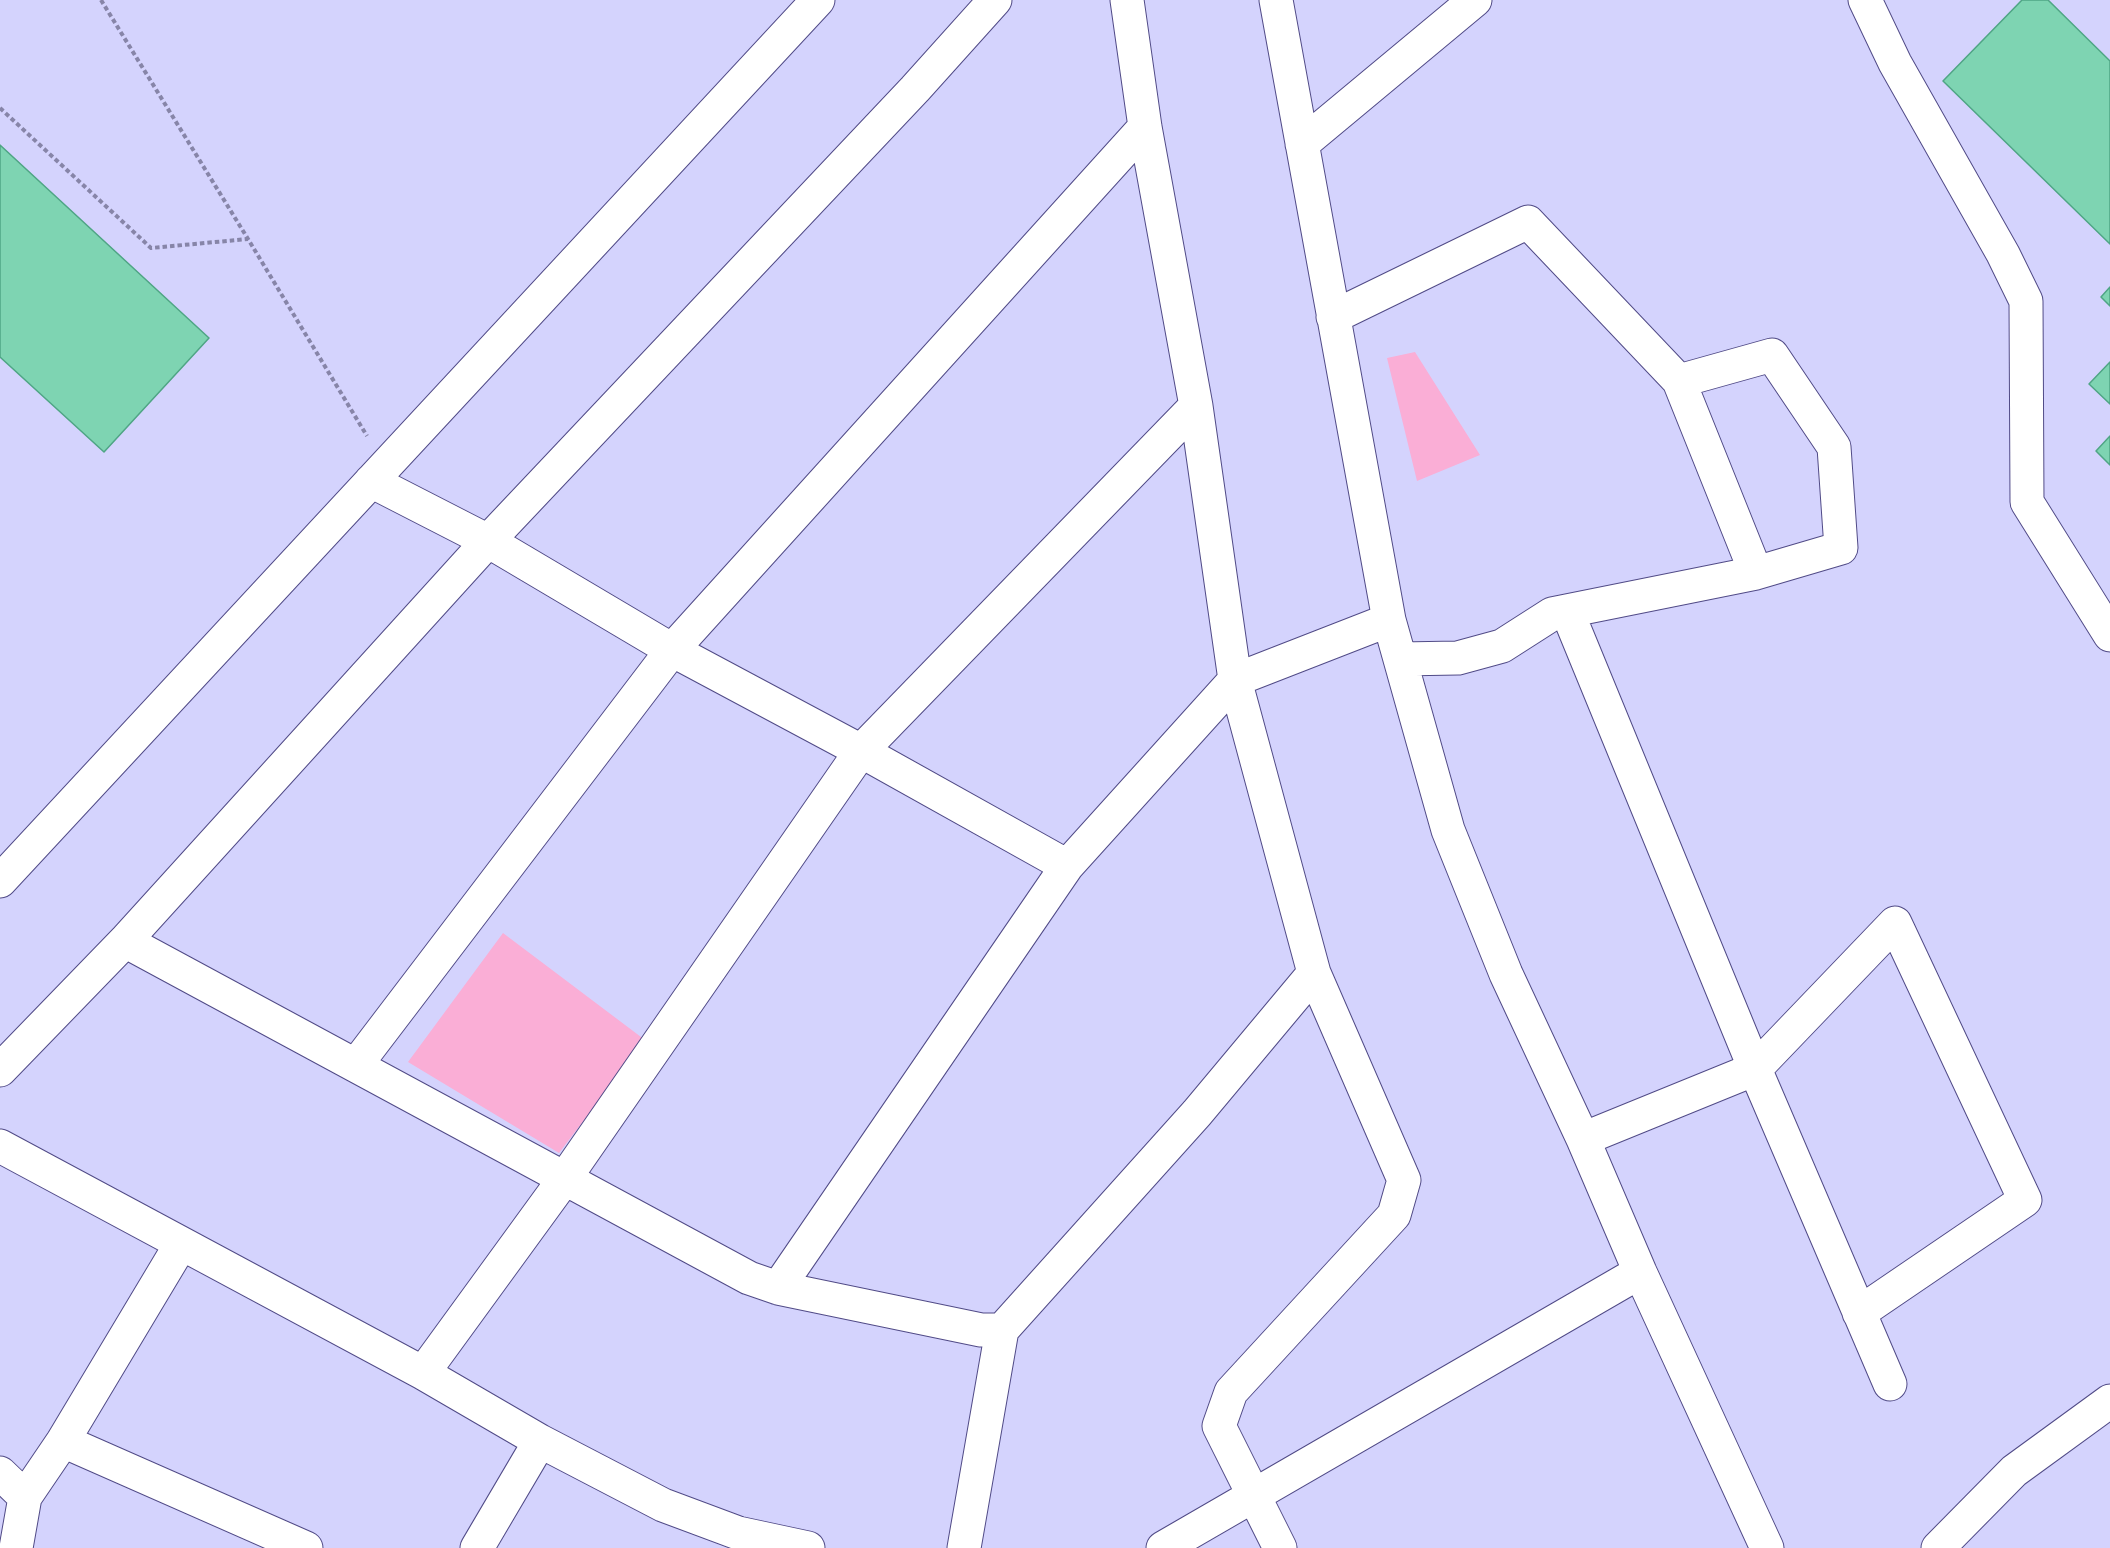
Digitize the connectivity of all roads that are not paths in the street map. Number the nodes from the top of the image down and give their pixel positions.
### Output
1 (818, 0) edge
2 (995, 0) edge
3 (1127, 0) edge
4 (1276, 0) edge
5 (1475, 0) edge
6 (1865, 0) edge
7 (1145, 127) junction
8 (1302, 144) junction
9 (1333, 317) junction
10 (1679, 381) junction
11 (1196, 406) junction
12 (378, 474) junction
13 (488, 541) junction
14 (1756, 573) junction
15 (1568, 610) junction
16 (1389, 620) junction
17 (2110, 635) edge
18 (672, 650) junction
19 (1400, 659) junction
20 (1235, 680) junction
21 (861, 751) junction
22 (1067, 866) junction
23 (0, 881) edge
24 (125, 941) junction
25 (1314, 972) junction
26 (356, 1065) junction
27 (1755, 1069) junction
28 (0, 1070) edge
29 (1583, 1139) junction
30 (0, 1146) edge
31 (565, 1178) junction
32 (181, 1244) junction
33 (1640, 1272) junction
34 (778, 1288) junction
35 (1859, 1312) junction
36 (1002, 1330) junction
37 (423, 1373) junction
38 (1890, 1384) dead end
39 (2110, 1401) edge
40 (63, 1441) junction
41 (540, 1441) junction
42 (0, 1473) edge
43 (1254, 1496) junction
44 (25, 1497) junction
45 (735, 1541) edge
46 (1952, 1543) edge
47 (16, 1548) edge
48 (306, 1548) edge
49 (477, 1548) edge
50 (808, 1548) edge
51 (964, 1548) edge
52 (1163, 1548) edge
53 (1280, 1548) edge
54 (1767, 1548) edge

1 - 12 street
2 - 13 street
3 - 7 street
4 - 8 street
5 - 8 street
6 - 17 street
7 - 11 street
7 - 18 street
8 - 9 street
9 - 10 street
9 - 16 street
10 - 14 street
10 - 14 street
11 - 20 street
11 - 21 street
12 - 13 street
12 - 23 street
13 - 18 street
13 - 24 street
14 - 15 street
15 - 19 street
15 - 27 street
16 - 19 street
16 - 20 street
18 - 21 street
18 - 26 street
19 - 29 street
20 - 22 street
20 - 25 street
21 - 22 street
21 - 31 street
22 - 34 street
24 - 26 street
24 - 28 street
25 - 36 street
25 - 43 street
26 - 31 street
27 - 29 street
27 - 35 street
27 - 35 street
29 - 33 street
30 - 32 street
31 - 34 street
31 - 37 street
32 - 37 street
32 - 40 street
33 - 43 street
33 - 54 street
34 - 36 street
35 - 38 street
36 - 51 street
37 - 41 street
39 - 46 street
40 - 44 street
40 - 48 street
41 - 45 street
41 - 49 street
42 - 44 street
43 - 52 street
43 - 53 street
44 - 47 street
45 - 50 street

